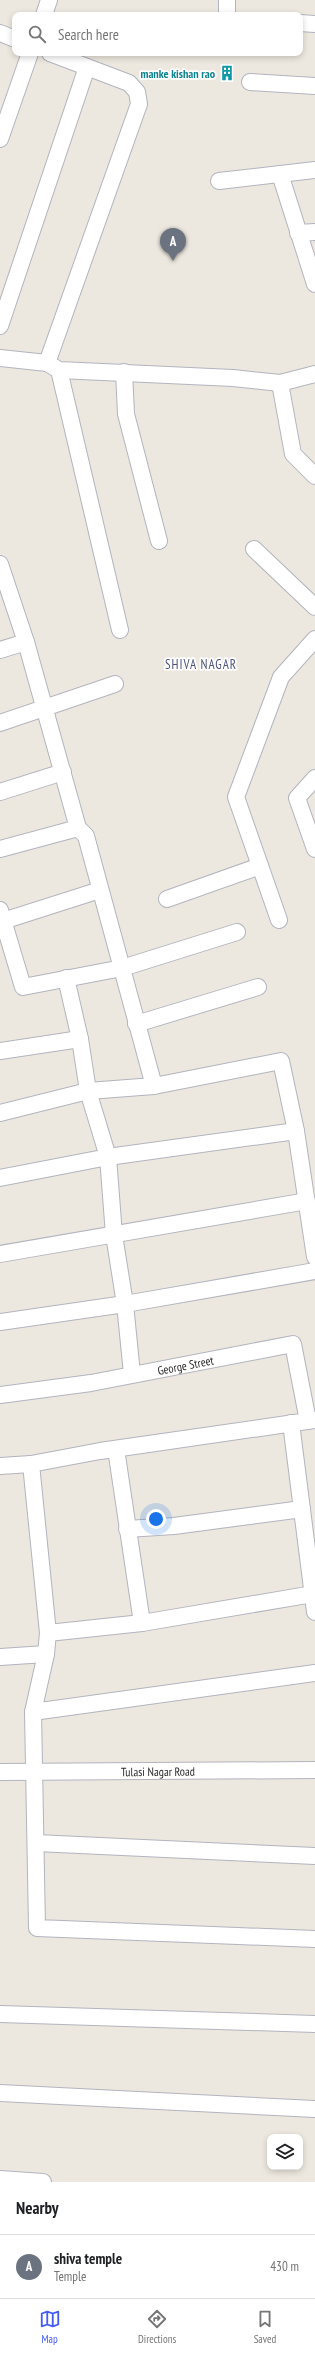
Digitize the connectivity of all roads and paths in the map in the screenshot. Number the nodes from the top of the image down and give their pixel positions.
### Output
1 (49, 0) edge
2 (227, 0) edge
3 (45, 12) edge
4 (227, 12) edge
5 (303, 23) edge
6 (315, 24) edge
7 (0, 33) edge
8 (12, 38) edge
9 (29, 56) edge
10 (58, 56) edge
11 (87, 67) junction
12 (250, 82) dead end
13 (315, 86) edge
14 (0, 139) edge
15 (315, 170) edge
16 (280, 174) junction
17 (220, 181) dead end
18 (315, 232) edge
19 (298, 233) junction
20 (315, 284) edge
21 (0, 326) edge
22 (0, 358) edge
23 (53, 367) junction
24 (124, 372) junction
25 (315, 374) edge
26 (280, 383) junction
27 (315, 476) edge
28 (159, 541) dead end
29 (254, 549) dead end
30 (0, 564) edge
31 (4, 590) edge
32 (315, 607) edge
33 (120, 630) dead end
34 (315, 639) edge
35 (26, 642) junction
36 (0, 650) edge
37 (115, 684) dead end
38 (45, 708) junction
39 (0, 723) edge
40 (63, 772) junction
41 (315, 778) edge
42 (0, 792) edge
43 (78, 828) junction
44 (0, 849) edge
45 (315, 849) edge
46 (260, 866) junction
47 (100, 890) junction
48 (167, 899) dead end
49 (1, 918) edge
50 (279, 920) dead end
51 (237, 932) dead end
52 (122, 968) junction
53 (66, 978) junction
54 (258, 987) dead end
55 (136, 1024) junction
56 (80, 1039) junction
57 (0, 1051) edge
58 (154, 1086) junction
59 (88, 1091) junction
60 (0, 1112) edge
61 (296, 1132) junction
62 (108, 1157) junction
63 (0, 1178) edge
64 (307, 1202) junction
65 (114, 1236) junction
66 (0, 1254) edge
67 (315, 1257) edge
68 (315, 1271) edge
69 (125, 1304) junction
70 (0, 1322) edge
71 (132, 1374) junction
72 (0, 1395) edge
73 (311, 1421) edge
74 (291, 1423) junction
75 (116, 1449) junction
76 (31, 1464) junction
77 (0, 1466) edge
78 (302, 1509) junction
79 (127, 1529) junction
80 (313, 1594) junction
81 (315, 1612) edge
82 (142, 1622) junction
83 (48, 1632) junction
84 (46, 1654) junction
85 (0, 1657) edge
86 (315, 1673) edge
87 (33, 1712) junction
88 (315, 1770) edge
89 (0, 1772) edge
90 (35, 1772) junction
91 (36, 1843) junction
92 (315, 1856) edge
93 (315, 1939) edge
94 (0, 2014) edge
95 (315, 2024) edge
96 (0, 2093) edge
97 (315, 2109) edge
98 (0, 2179) edge
99 (43, 2182) edge

1 - 3 street
2 - 4 street
5 - 6 street
7 - 8 street
9 - 14 street
10 - 11 street
11 - 21 street
11 - 23 street
12 - 13 street
15 - 16 street
16 - 17 street
16 - 19 street
18 - 19 street
19 - 20 street
22 - 23 street
23 - 24 street
23 - 33 street
24 - 26 street
24 - 28 street
25 - 26 street
26 - 27 street
29 - 32 street
30 - 31 street
31 - 35 street
34 - 46 street
35 - 36 street
35 - 38 street
37 - 38 street
38 - 39 street
38 - 40 street
40 - 42 street
40 - 43 street
41 - 45 street
43 - 44 street
43 - 47 street
46 - 48 street
46 - 50 street
47 - 49 street
47 - 52 street
49 - 53 street
51 - 52 street
52 - 53 street
52 - 55 street
53 - 56 street
54 - 55 street
55 - 58 street
56 - 57 street
56 - 59 street
58 - 59 street
58 - 61 street
59 - 60 street
59 - 62 street
61 - 62 street
61 - 64 street
62 - 63 street
62 - 65 street
64 - 65 street
64 - 67 street
65 - 66 street
65 - 69 street
68 - 69 street
69 - 70 street
69 - 71 street
71 - 72 street, George Street
71 - 73 street, George Street
73 - 74 street
74 - 75 street
74 - 78 street
75 - 76 street
75 - 79 street
76 - 77 street
76 - 83 street
78 - 79 street
78 - 80 street
79 - 82 street
80 - 81 street
80 - 82 street
82 - 83 street
83 - 84 street
84 - 85 street
84 - 87 street
86 - 87 street
87 - 90 street
88 - 90 street, Tulasi Nagar Road
89 - 90 street, Tulasi Nagar Road
90 - 91 street
91 - 92 street
91 - 93 street
94 - 95 street
96 - 97 street
98 - 99 street

